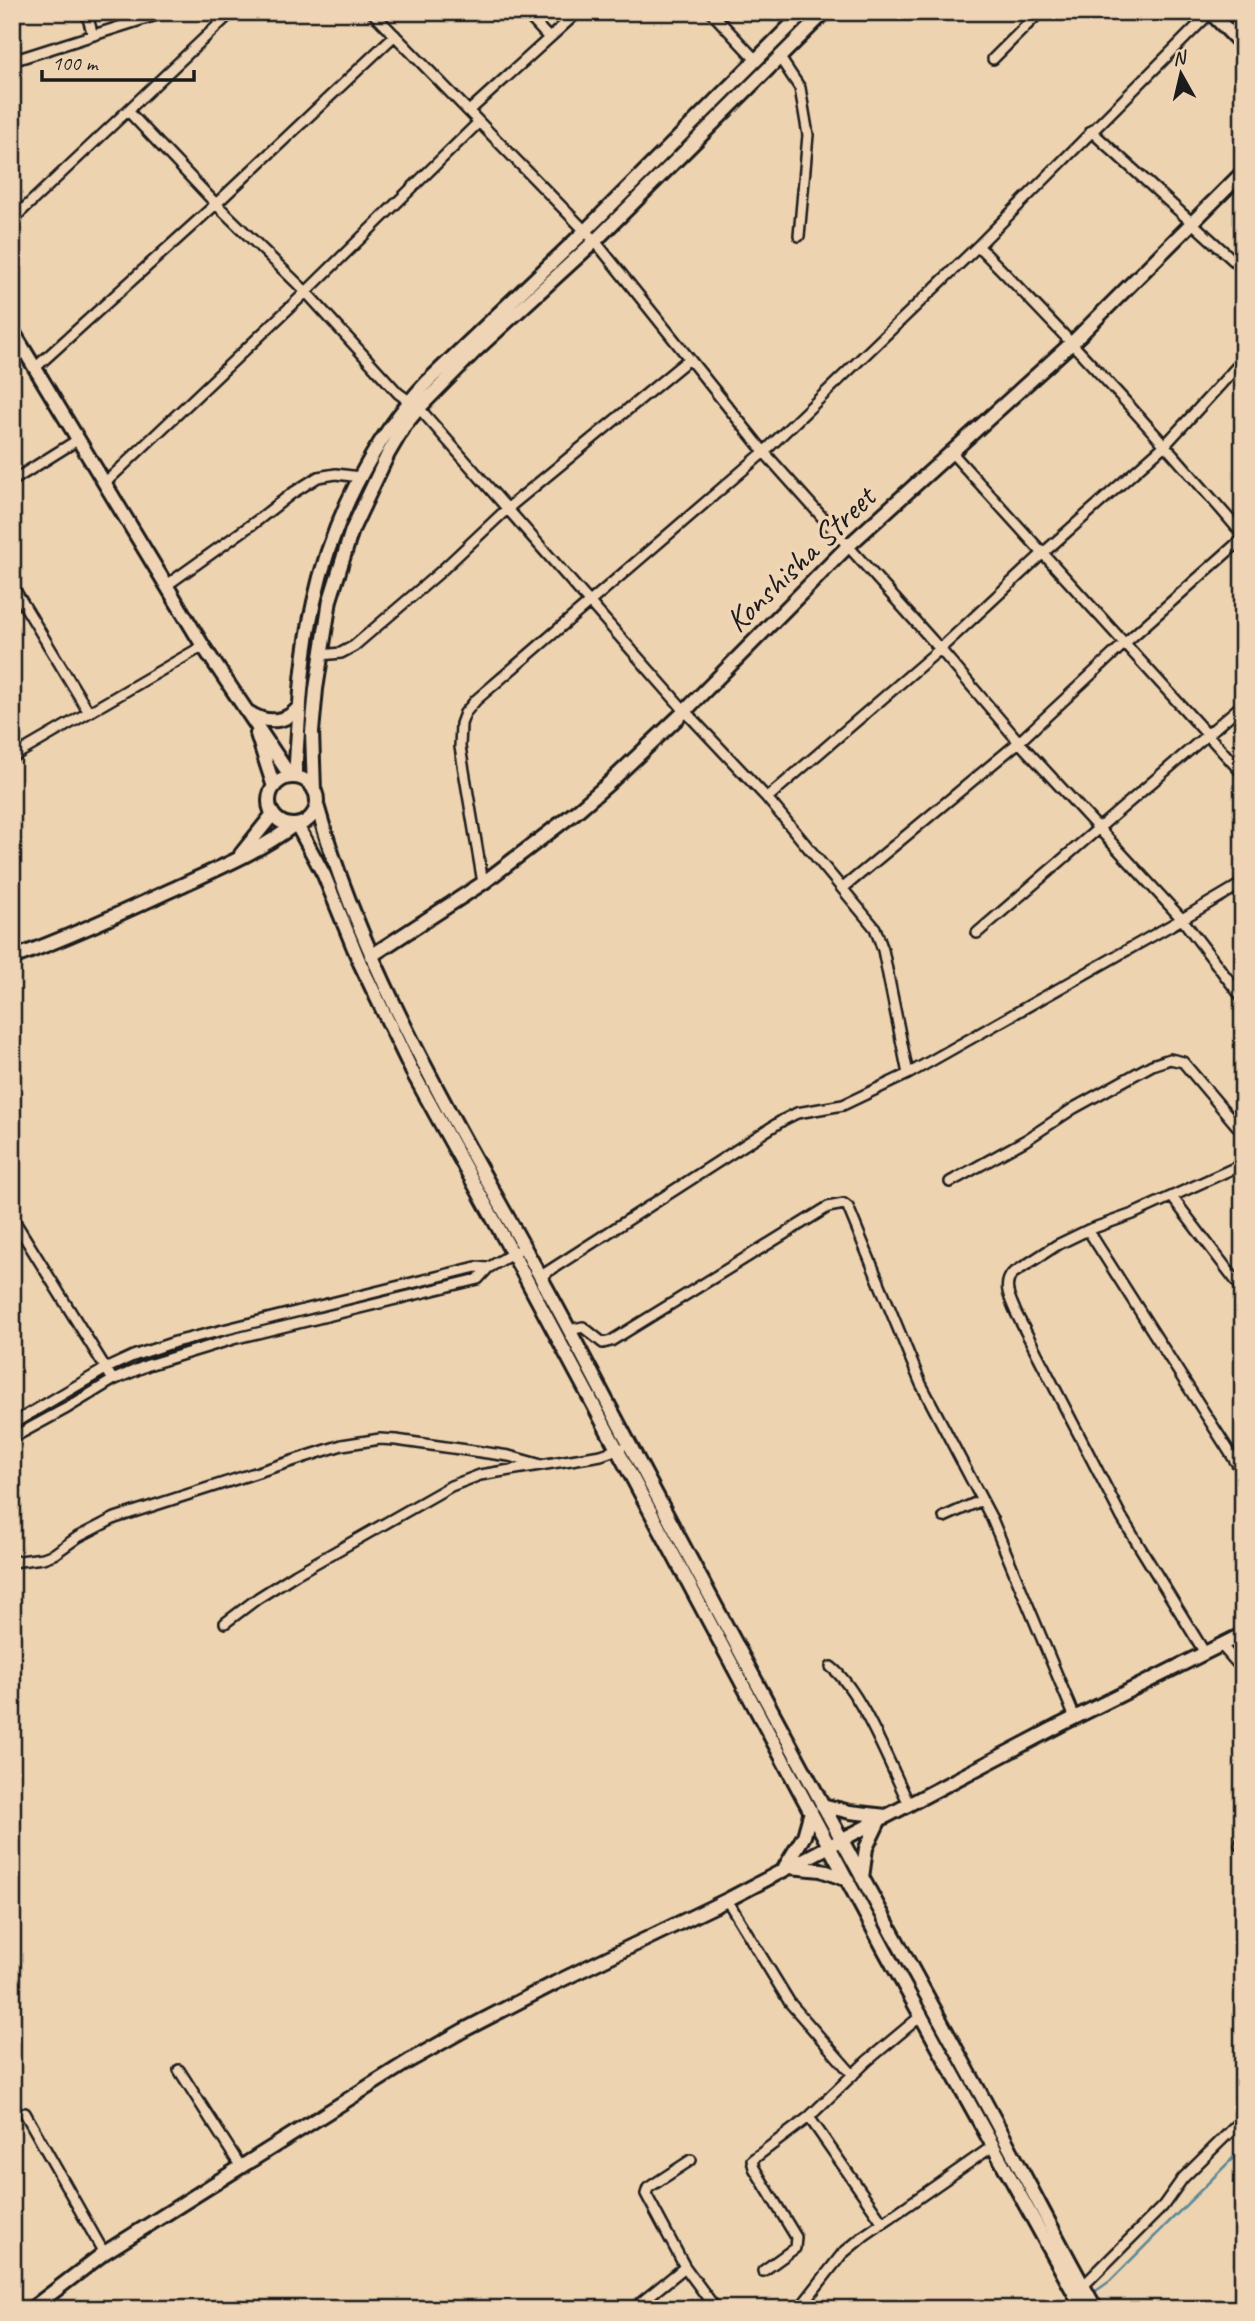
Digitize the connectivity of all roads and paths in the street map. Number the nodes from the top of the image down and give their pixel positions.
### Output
1 (86, 12) edge
2 (166, 12) edge
3 (232, 12) edge
4 (372, 12) edge
5 (525, 12) edge
6 (578, 12) edge
7 (711, 12) edge
8 (804, 12) edge
9 (825, 12) edge
10 (1040, 12) edge
11 (1211, 12) edge
12 (93, 35) junction
13 (395, 35) junction
14 (549, 38) junction
15 (1243, 46) edge
16 (780, 58) junction
17 (993, 59) dead end
18 (756, 60) junction
19 (12, 61) edge
20 (128, 111) junction
21 (469, 111) junction
22 (479, 122) junction
23 (1091, 131) junction
24 (1243, 172) edge
25 (216, 205) junction
26 (12, 220) edge
27 (1193, 223) junction
28 (585, 231) junction
29 (799, 236) dead end
30 (595, 241) junction
31 (978, 246) junction
32 (1243, 269) edge
33 (306, 292) junction
34 (12, 330) edge
35 (1073, 342) junction
36 (688, 359) junction
37 (1243, 360) edge
38 (35, 368) junction
39 (414, 405) junction
40 (79, 439) junction
41 (1166, 444) junction
42 (764, 452) junction
43 (952, 453) junction
44 (360, 477) junction
45 (12, 481) edge
46 (105, 482) junction
47 (508, 508) junction
48 (1243, 537) edge
49 (848, 546) junction
50 (1042, 554) junction
51 (167, 584) junction
52 (12, 585) edge
53 (589, 601) junction
54 (1125, 643) junction
55 (202, 646) junction
56 (940, 649) junction
57 (321, 655) junction
58 (1243, 704) edge
59 (300, 706) junction
60 (244, 708) junction
61 (88, 711) junction
62 (685, 711) junction
63 (253, 723) junction
64 (1208, 734) junction
65 (1019, 742) junction
66 (12, 757) edge
67 (1243, 774) edge
68 (293, 778) junction
69 (274, 787) junction
70 (314, 790) junction
71 (767, 798) junction
72 (317, 805) junction
73 (273, 814) junction
74 (295, 825) junction
75 (1097, 829) junction
76 (236, 860) junction
77 (483, 883) junction
78 (1243, 883) edge
79 (843, 888) junction
80 (1182, 919) junction
81 (977, 933) dead end
82 (371, 956) junction
83 (12, 958) edge
84 (1243, 999) edge
85 (908, 1073) junction
86 (1243, 1133) edge
87 (1243, 1164) edge
88 (950, 1182) dead end
89 (1172, 1197) junction
90 (12, 1217) edge
91 (1088, 1230) junction
92 (525, 1247) junction
93 (512, 1254) junction
94 (488, 1268) junction
95 (541, 1276) junction
96 (1243, 1290) edge
97 (569, 1330) junction
98 (107, 1368) junction
99 (113, 1380) junction
100 (12, 1424) edge
101 (12, 1438) edge
102 (629, 1444) junction
103 (616, 1450) junction
104 (538, 1464) junction
105 (1243, 1473) edge
106 (982, 1500) junction
107 (944, 1517) dead end
108 (12, 1562) edge
109 (225, 1623) dead end
110 (1243, 1634) edge
111 (1221, 1645) junction
112 (1205, 1653) junction
113 (831, 1667) dead end
114 (1243, 1670) edge
115 (1075, 1718) junction
116 (909, 1804) junction
117 (817, 1808) junction
118 (883, 1817) junction
119 (835, 1842) junction
120 (786, 1869) junction
121 (855, 1879) junction
122 (727, 1900) junction
123 (922, 2015) junction
124 (179, 2070) dead end
125 (1243, 2071) edge
126 (853, 2075) junction
127 (1243, 2086) edge
128 (25, 2113) dead end
129 (809, 2117) junction
130 (1243, 2119) edge
131 (993, 2146) junction
132 (691, 2160) dead end
133 (241, 2167) junction
134 (883, 2223) junction
135 (104, 2253) junction
136 (685, 2267) junction
137 (763, 2271) dead end
138 (1083, 2286) junction
139 (31, 2309) edge
140 (633, 2309) edge
141 (716, 2309) edge
142 (799, 2309) edge
143 (1083, 2309) edge
144 (1096, 2309) edge

1 - 12 street
2 - 12 street
3 - 20 street
4 - 13 street
5 - 14 street
6 - 14 street
7 - 18 street
8 - 18 main road
9 - 16 main road
10 - 17 street
11 - 15 main road
11 - 23 street
12 - 19 street
13 - 21 street
13 - 25 street
14 - 21 street
16 - 29 street
16 - 30 main road
18 - 28 main road
20 - 25 street
20 - 26 street
21 - 22 street
22 - 28 street
22 - 33 street
23 - 27 street
23 - 31 street
24 - 27 main road, Konshisha Street
25 - 33 street
25 - 38 street
27 - 32 street
27 - 35 main road, Konshisha Street
28 - 30 street
28 - 39 main road
30 - 36 street
30 - 39 main road
31 - 35 street
31 - 42 street
33 - 39 street
33 - 46 street
34 - 38 main road
35 - 41 street
35 - 43 main road, Konshisha Street
36 - 42 street
36 - 47 street
37 - 41 street
38 - 40 main road
39 - 44 main road
39 - 47 street
39 - 57 main road
40 - 45 street
40 - 46 main road
41 - 48 street
41 - 50 street
42 - 49 street
42 - 53 street
43 - 49 main road, Konshisha Street
43 - 50 street
44 - 51 street
44 - 59 main road
46 - 51 main road
47 - 53 street
47 - 57 street
48 - 54 street
49 - 56 street
49 - 62 main road, Konshisha Street
50 - 54 street
50 - 56 street
51 - 55 main road
52 - 61 street
53 - 62 street
53 - 77 street
54 - 64 street
54 - 65 street
55 - 60 main road
55 - 61 street
56 - 65 street
56 - 71 street
57 - 70 main road
58 - 64 street
59 - 60 main road
59 - 68 main road
60 - 63 main road
61 - 66 street
62 - 71 street
62 - 77 main road, Konshisha Street
63 - 68 main road
63 - 69 main road
64 - 67 street
64 - 75 street
65 - 75 street
65 - 79 street
68 - 69 main road
68 - 70 main road
69 - 73 main road
70 - 72 main road
71 - 79 street
72 - 74 main road
72 - 82 main road
73 - 74 main road
73 - 76 main road
74 - 76 main road
74 - 93 main road
75 - 80 street
75 - 81 street
76 - 83 main road
77 - 82 main road, Konshisha Street
78 - 80 street
79 - 85 street
80 - 84 street
80 - 85 street
82 - 92 main road
85 - 95 street
86 - 88 street
87 - 89 street
89 - 91 street
89 - 96 street
90 - 98 street
91 - 105 street
91 - 112 street
92 - 93 street
92 - 95 main road
93 - 94 street
93 - 103 main road
94 - 98 street
94 - 99 street
95 - 97 main road
97 - 102 main road
97 - 106 street
98 - 99 street
98 - 100 street
99 - 101 street
102 - 103 street
102 - 117 main road
103 - 104 street
103 - 117 main road
104 - 108 street
104 - 109 street
106 - 107 street
106 - 115 street
110 - 111 main road
111 - 112 main road
111 - 114 street
112 - 115 main road
113 - 116 street
115 - 116 main road
116 - 118 main road
117 - 118 main road
117 - 119 main road
117 - 120 main road
118 - 119 main road
118 - 121 main road
119 - 120 main road
119 - 121 main road
120 - 121 main road
120 - 122 main road
121 - 123 main road
121 - 138 main road
122 - 126 street
122 - 133 main road
123 - 126 street
123 - 131 main road
124 - 133 street
125 - 127 street
126 - 129 street
128 - 135 street
129 - 134 street
129 - 137 street
130 - 138 street
131 - 134 street
131 - 143 main road
132 - 136 street
133 - 135 main road
134 - 142 street
135 - 139 main road
136 - 140 street
136 - 141 street
138 - 144 main road

